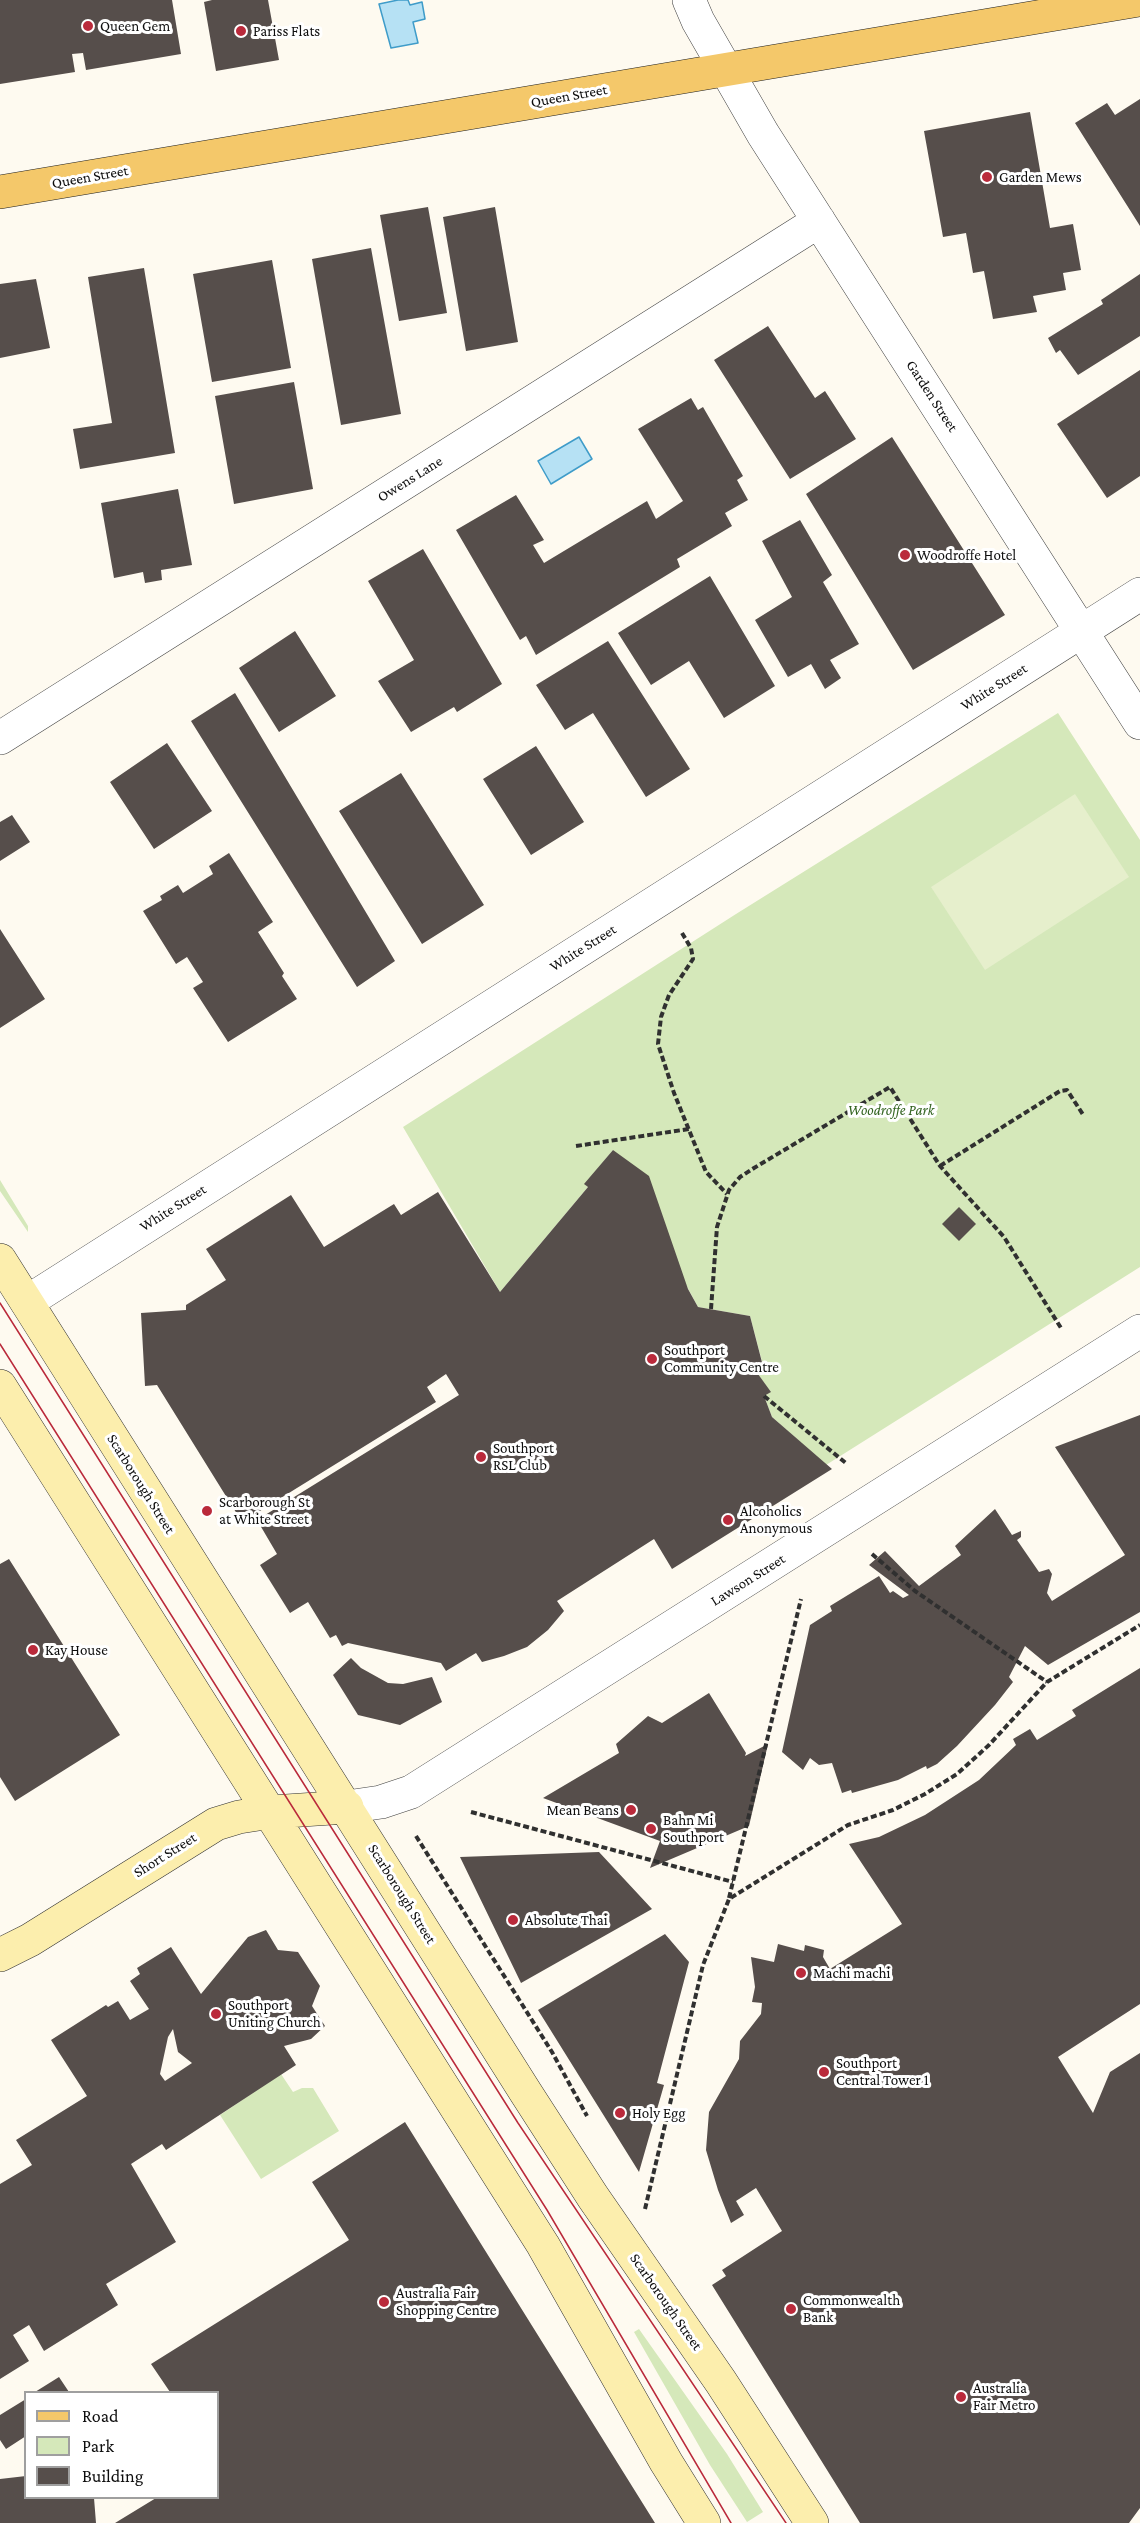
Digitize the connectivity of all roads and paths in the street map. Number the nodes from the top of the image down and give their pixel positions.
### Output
1 (689, 0) edge
2 (1138, 0) edge
3 (725, 69) junction
4 (0, 192) edge
5 (819, 221) junction
6 (1140, 594) edge
7 (1082, 630) junction
8 (1140, 723) edge
9 (0, 738) edge
10 (682, 933) dead end
11 (1084, 1116) dead end
12 (689, 1129) junction
13 (576, 1146) dead end
14 (940, 1166) junction
15 (728, 1195) junction
16 (0, 1260) edge
17 (27, 1302) junction
18 (711, 1309) dead end
19 (1061, 1328) dead end
20 (1140, 1332) edge
21 (0, 1386) edge
22 (764, 1396) dead end
23 (847, 1464) dead end
24 (872, 1554) dead end
25 (801, 1599) dead end
26 (1140, 1625) edge
27 (1047, 1682) junction
28 (347, 1807) junction
29 (271, 1812) junction
30 (471, 1812) dead end
31 (733, 1882) junction
32 (729, 1899) junction
33 (0, 1955) edge
34 (643, 2217) dead end
35 (704, 2523) edge
36 (812, 2523) edge

1 - 3 street, Garden Street
2 - 3 main road, Queen Street
3 - 4 main road, Queen Street
3 - 5 street, Garden Street
5 - 7 street, Garden Street
5 - 9 street, Owens Lane
6 - 7 street, White Street
7 - 8 street, Garden Street
7 - 17 street, White Street
10 - 12 path
11 - 14 path
12 - 13 path
12 - 15 path
14 - 15 path
14 - 19 path
15 - 18 path
16 - 17 main road, Scarborough Street
17 - 28 main road, Scarborough Street
20 - 28 street, Lawson Street
21 - 29 main road
22 - 23 path
24 - 27 path
25 - 31 path
26 - 27 path
27 - 32 path
28 - 29 main road, Short Street
28 - 36 main road, Scarborough Street
29 - 33 main road, Short Street
29 - 35 main road
30 - 31 path
31 - 32 path
32 - 34 path

